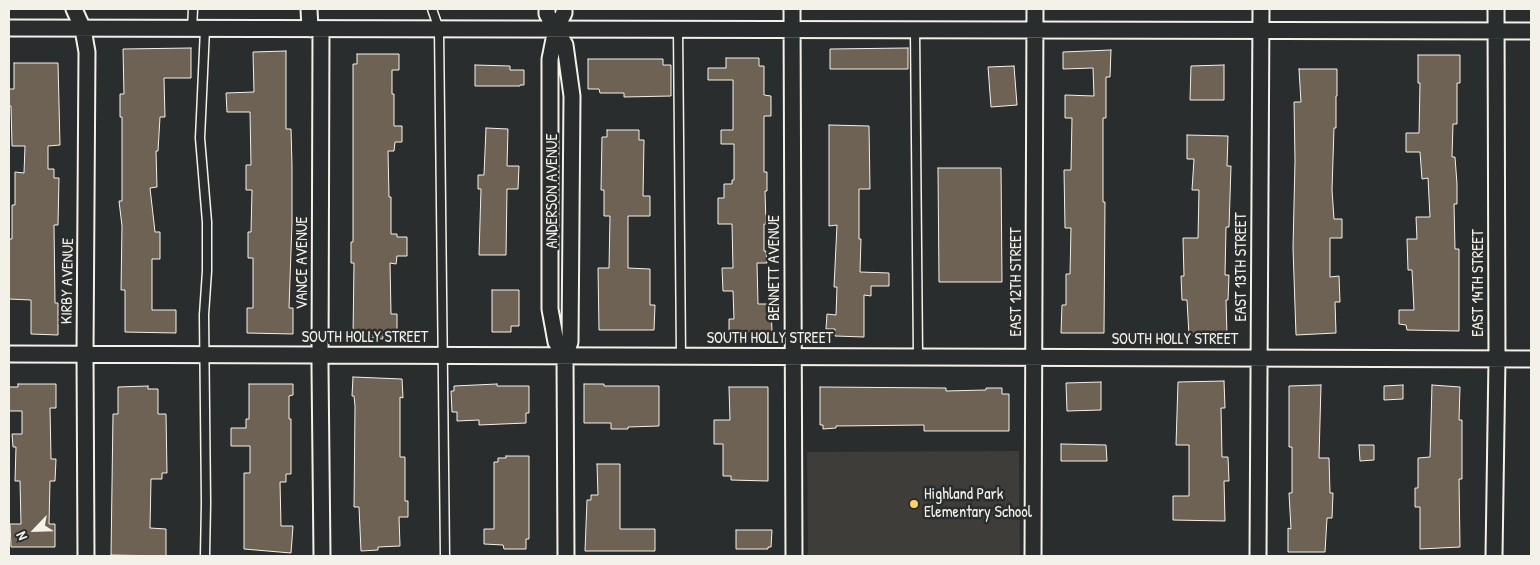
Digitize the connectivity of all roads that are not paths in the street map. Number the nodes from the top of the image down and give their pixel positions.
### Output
1 (74, 9) edge
2 (193, 9) edge
3 (310, 9) edge
4 (432, 9) edge
5 (547, 9) edge
6 (564, 9) edge
7 (792, 9) edge
8 (1035, 9) edge
9 (1260, 9) edge
10 (1496, 9) edge
11 (9, 28) edge
12 (83, 29) junction
13 (198, 29) junction
14 (316, 29) junction
15 (439, 29) junction
16 (556, 29) junction
17 (678, 30) junction
18 (791, 30) junction
19 (915, 30) junction
20 (1034, 30) junction
21 (1260, 30) junction
22 (1496, 31) junction
23 (1531, 31) edge
24 (9, 354) edge
25 (85, 354) junction
26 (204, 354) junction
27 (320, 355) junction
28 (442, 356) junction
29 (565, 356) junction
30 (681, 356) junction
31 (793, 356) junction
32 (918, 357) junction
33 (1034, 357) junction
34 (1259, 358) junction
35 (1496, 358) junction
36 (1531, 359) edge
37 (86, 556) edge
38 (205, 556) edge
39 (322, 556) edge
40 (445, 556) edge
41 (566, 556) edge
42 (794, 556) edge
43 (1033, 556) edge
44 (1258, 556) edge
45 (1494, 556) edge

1 - 12 street, KIRBY AVENUE
2 - 13 lane
3 - 14 street, VANCE AVENUE
4 - 15 lane
5 - 16 street, ANDERSON AVENUE
6 - 16 street, ANDERSON AVENUE
7 - 18 street, BENNETT AVENUE
8 - 20 street, EAST 12TH STREET
9 - 21 street, EAST 13TH STREET
10 - 22 street, EAST 14TH STREET
11 - 12 street
12 - 13 street
12 - 25 street, KIRBY AVENUE
13 - 14 street
13 - 26 lane
14 - 15 street
14 - 27 street, VANCE AVENUE
15 - 16 street
15 - 28 lane
16 - 17 street
16 - 29 street, ANDERSON AVENUE
16 - 29 street, ANDERSON AVENUE
17 - 18 street
17 - 30 lane
18 - 19 street
18 - 31 street, BENNETT AVENUE
19 - 20 street
19 - 32 lane
20 - 21 street
20 - 33 street, EAST 12TH STREET
21 - 22 street
21 - 34 street, EAST 13TH STREET
22 - 23 street
22 - 35 street, EAST 14TH STREET
24 - 25 street, SOUTH HOLLY STREET
25 - 26 street, SOUTH HOLLY STREET
25 - 37 street, KIRBY AVENUE
26 - 27 street, SOUTH HOLLY STREET
26 - 38 lane
27 - 28 street, SOUTH HOLLY STREET
27 - 39 street, VANCE AVENUE
28 - 29 street, SOUTH HOLLY STREET
28 - 40 lane
29 - 30 street, SOUTH HOLLY STREET
29 - 41 street, ANDERSON AVENUE
30 - 31 street, SOUTH HOLLY STREET
31 - 32 street, SOUTH HOLLY STREET
31 - 42 street, BENNETT AVENUE
32 - 33 street, SOUTH HOLLY STREET
33 - 34 street, SOUTH HOLLY STREET
33 - 43 street, EAST 12TH STREET
34 - 35 street, SOUTH HOLLY STREET
34 - 44 street, EAST 13TH STREET
35 - 36 street, SOUTH HOLLY STREET
35 - 45 street, EAST 14TH STREET

